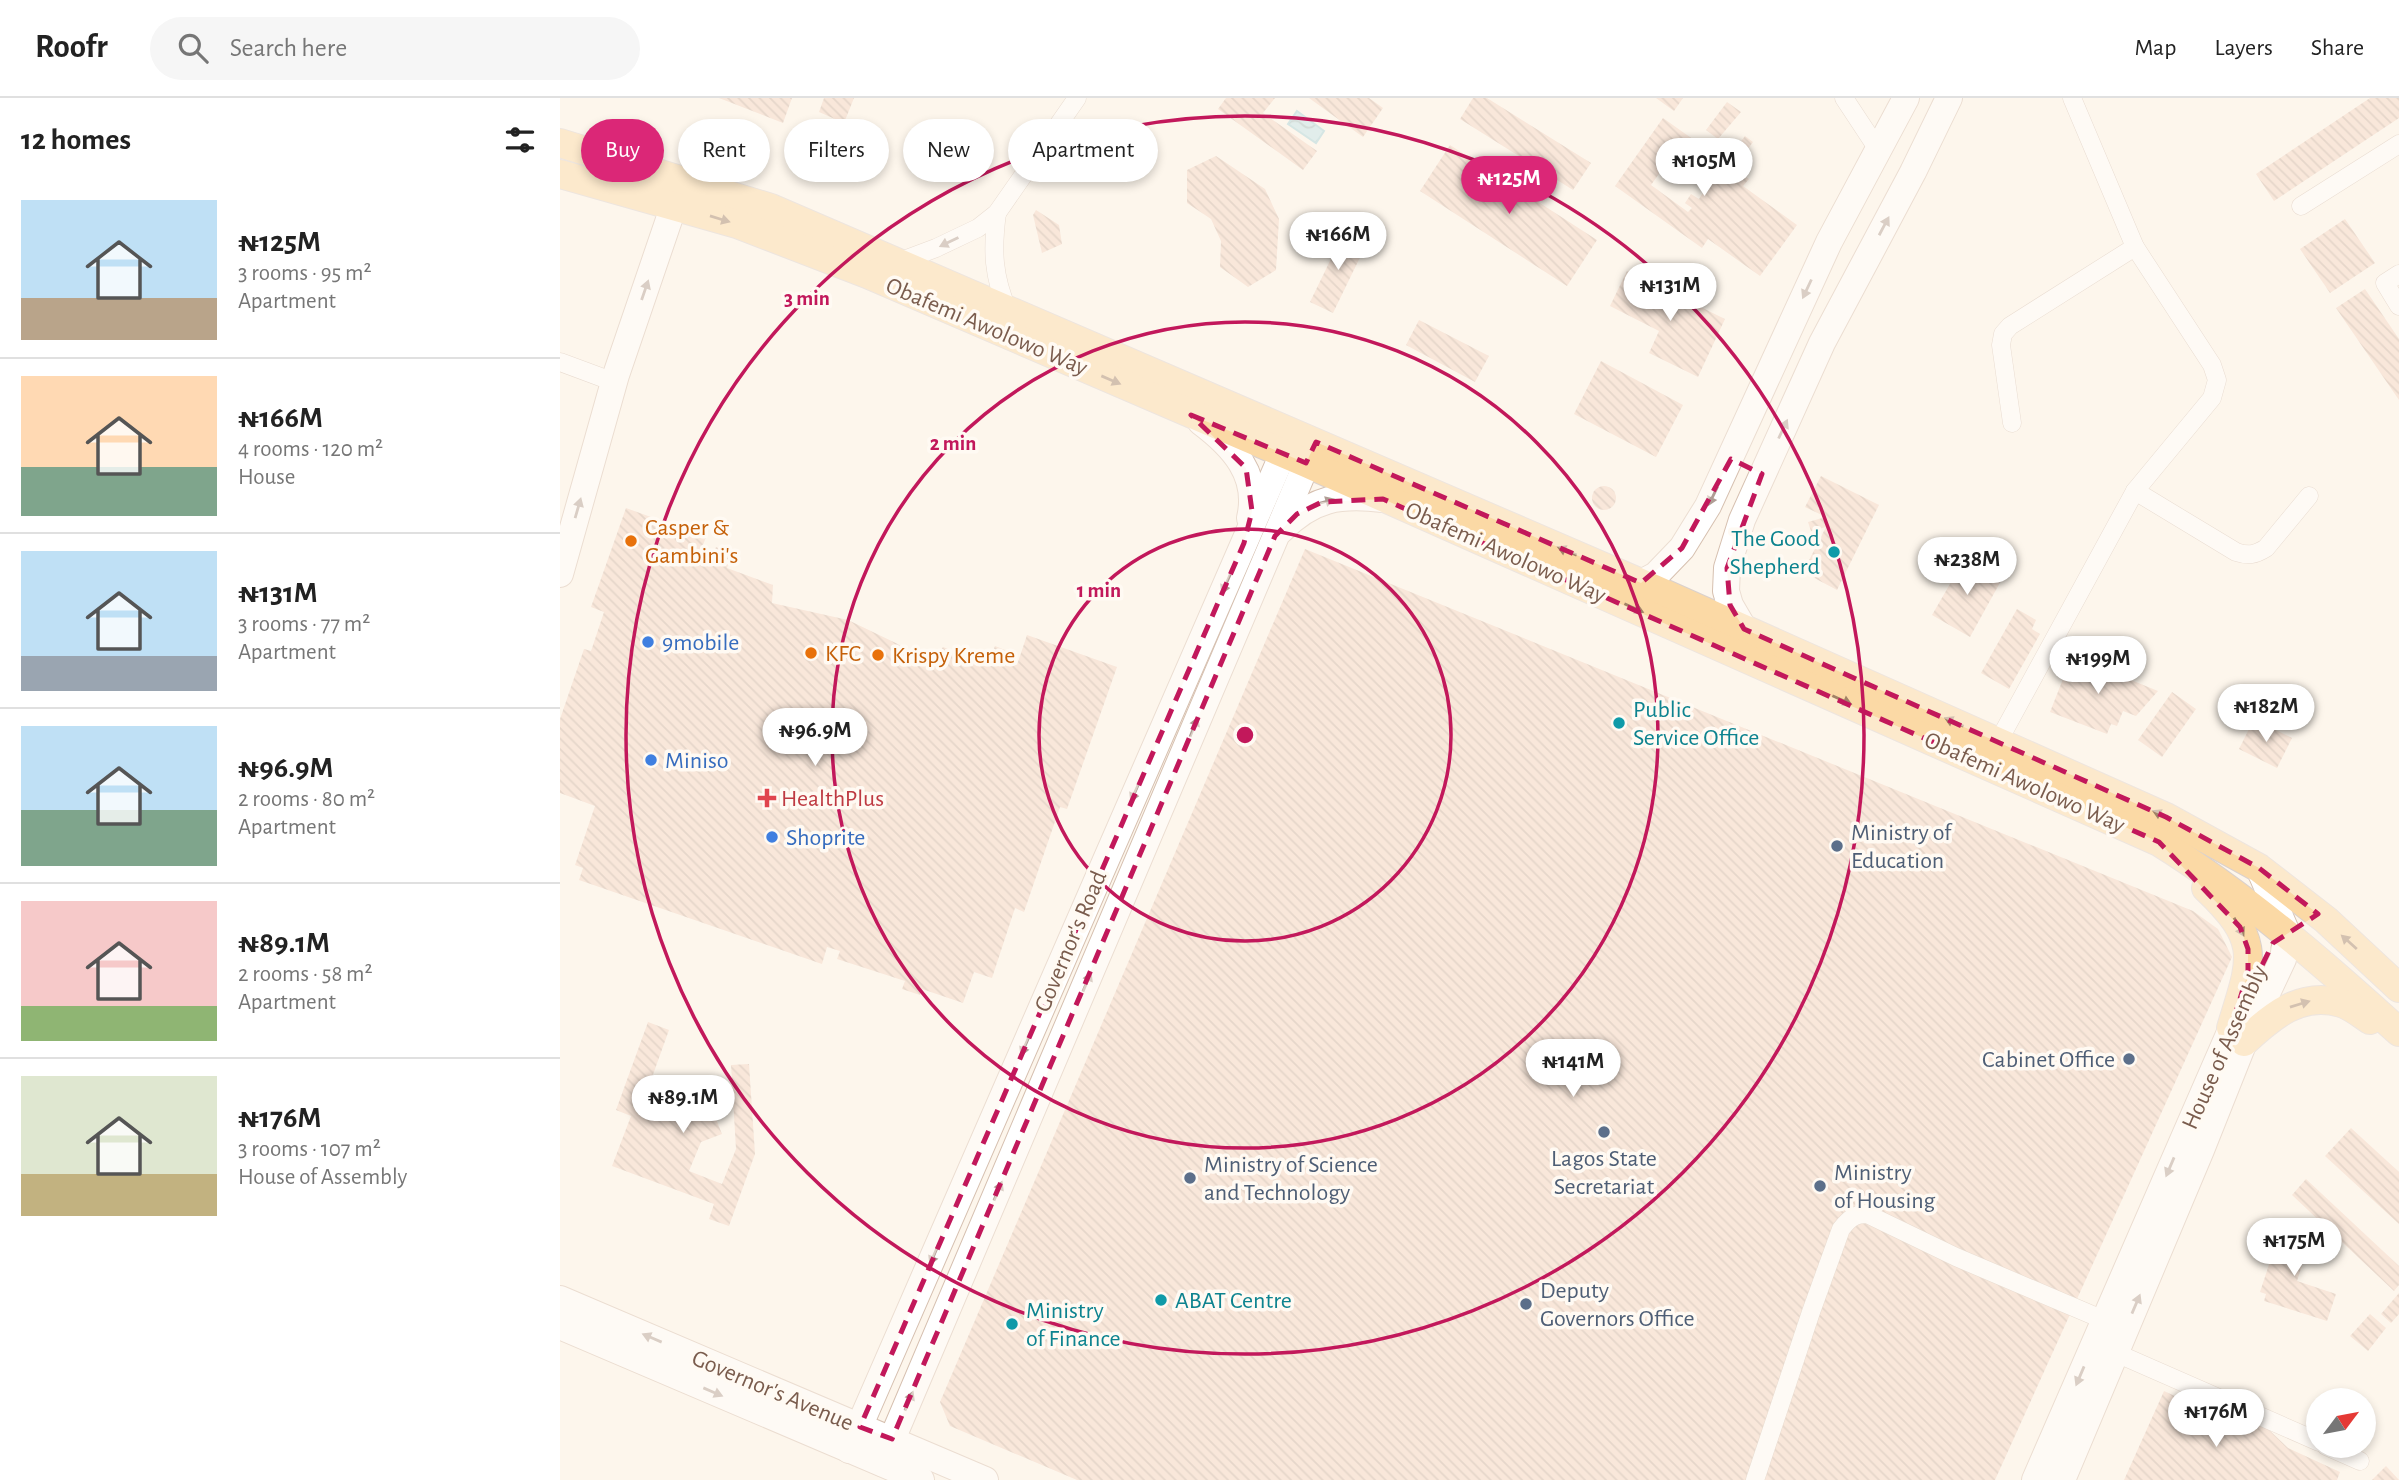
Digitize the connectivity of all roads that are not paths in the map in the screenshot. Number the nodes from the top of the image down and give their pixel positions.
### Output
1 (1077, 98) edge
2 (1844, 98) edge
3 (1906, 98) edge
4 (1948, 98) edge
5 (2072, 98) edge
6 (560, 143) edge
7 (2399, 144) edge
8 (1879, 151) junction
9 (560, 173) edge
10 (674, 205) junction
11 (2301, 206) dead end
12 (997, 213) junction
13 (2135, 247) junction
14 (896, 263) junction
15 (2399, 274) edge
16 (2399, 306) edge
17 (1007, 311) junction
18 (560, 362) edge
19 (614, 382) junction
20 (1191, 415) junction
21 (2012, 423) dead end
22 (1299, 447) junction
23 (1731, 459) junction
24 (1762, 474) junction
25 (2135, 491) junction
26 (2309, 496) dead end
27 (1383, 499) junction
28 (1275, 536) junction
29 (1244, 543) junction
30 (560, 574) edge
31 (1641, 583) junction
32 (1744, 629) junction
33 (1998, 742) junction
34 (2159, 842) junction
35 (2259, 868) junction
36 (2318, 914) junction
37 (2287, 933) junction
38 (2399, 988) edge
39 (2399, 1032) edge
40 (2238, 1035) junction
41 (2399, 1045) edge
42 (560, 1299) edge
43 (2104, 1320) junction
44 (560, 1326) edge
45 (2116, 1353) junction
46 (2306, 1437) edge
47 (855, 1439) junction
48 (887, 1451) junction
49 (2354, 1458) edge
50 (2361, 1461) dead end
51 (921, 1480) edge
52 (985, 1480) edge
53 (1755, 1480) edge
54 (2035, 1480) edge
55 (2062, 1480) edge

1 - 12 street
2 - 8 street
3 - 8 street
24 -> 4 street
5 - 13 street
6 - 14 main road, Obafemi Awolowo Way
7 - 11 street
8 -> 23 street
9 - 10 main road, Obafemi Awolowo Way
19 -> 10 street
10 -> 20 main road, Obafemi Awolowo Way
12 -> 14 street
12 - 17 street
13 - 21 street
13 - 25 street
14 - 17 main road, Obafemi Awolowo Way
15 - 16 street
17 - 22 main road, Obafemi Awolowo Way
18 - 19 street
30 -> 19 street
20 - 22 main road, Obafemi Awolowo Way
20 - 29 street
22 - 27 main road, Obafemi Awolowo Way
22 - 28 street, Governor's Road
22 - 29 street, Governor's Road
31 -> 22 main road, Obafemi Awolowo Way
23 - 24 street
23 -> 31 street
24 - 32 street
25 - 26 street
25 - 33 street
28 -> 27 street
27 -> 34 main road, Obafemi Awolowo Way
48 -> 28 street, Governor's Road
29 -> 47 street, Governor's Road
31 - 32 main road, Obafemi Awolowo Way
33 -> 32 main road, Obafemi Awolowo Way
35 -> 33 main road, Obafemi Awolowo Way
34 - 37 main road, Obafemi Awolowo Way
34 -> 40 main road
35 - 36 main road, Obafemi Awolowo Way
35 - 37 street
36 - 37 street
38 -> 36 main road, Obafemi Awolowo Way
37 - 39 main road, Obafemi Awolowo Way
37 - 40 street, House of Assembly
40 -> 41 main road
40 -> 43 street, House of Assembly
45 -> 40 street, House of Assembly
47 -> 42 street, Governor's Avenue
43 - 53 street
43 -> 54 street, House of Assembly
44 -> 47 street, Governor's Avenue
45 - 46 street
45 - 55 street, House of Assembly
47 - 48 street, Governor's Avenue
48 - 51 street, Governor's Avenue
48 - 52 street, Governor's Avenue
49 - 50 street

